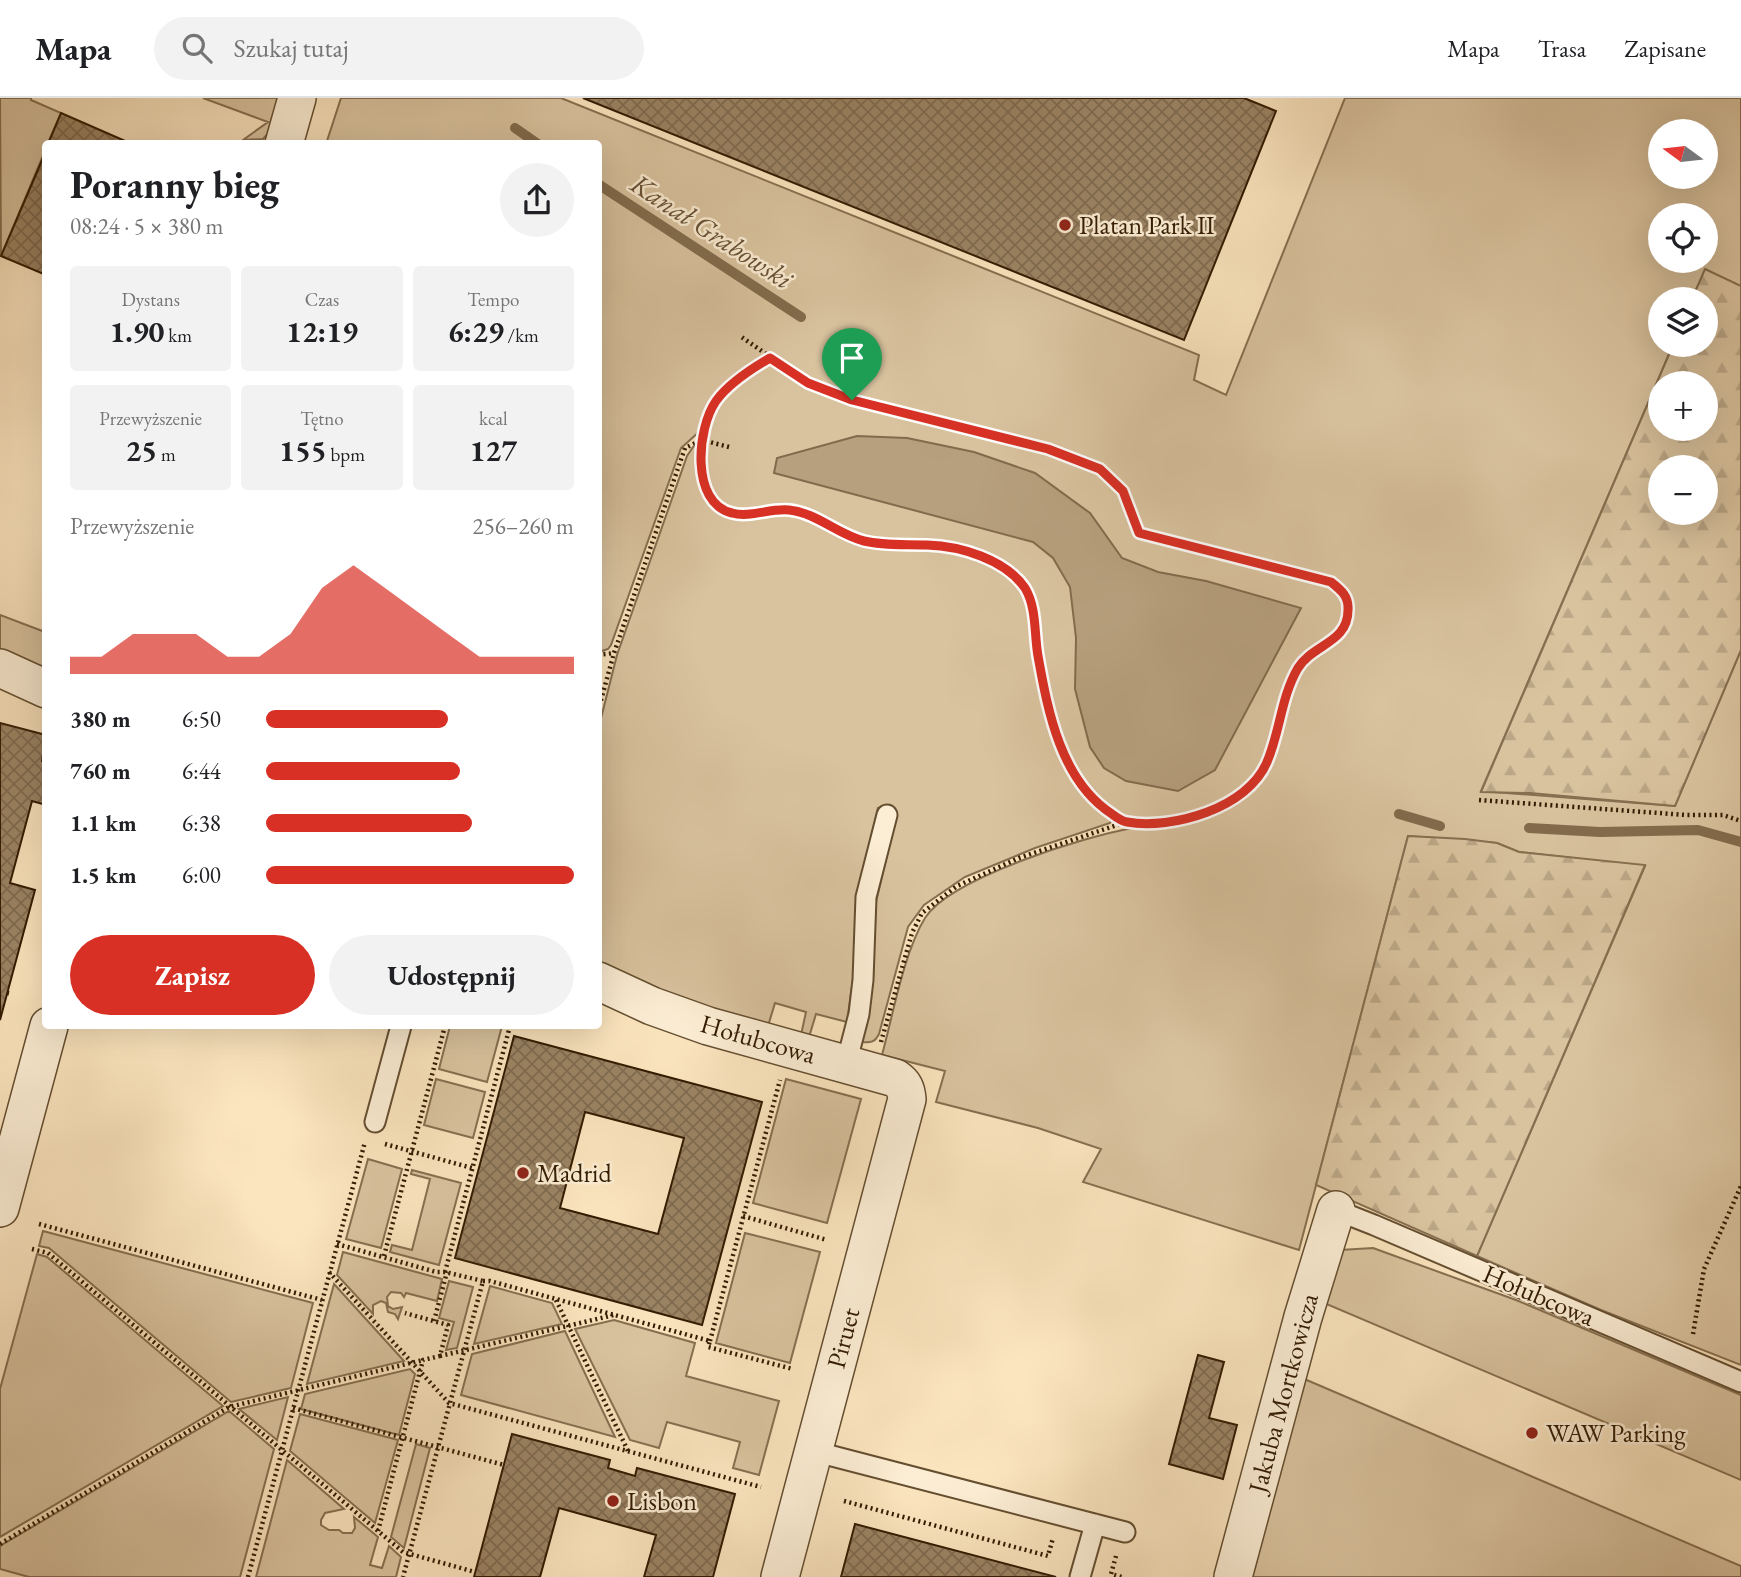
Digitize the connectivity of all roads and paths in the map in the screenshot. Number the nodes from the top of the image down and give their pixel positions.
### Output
1 (297, 98) edge
2 (285, 140) edge
3 (740, 336) dead end
4 (770, 358) junction
5 (702, 440) junction
6 (729, 447) dead end
7 (614, 653) junction
8 (602, 654) edge
9 (0, 668) edge
10 (42, 687) edge
11 (602, 696) edge
12 (1479, 800) dead end
13 (887, 815) dead end
14 (1741, 821) edge
15 (1124, 822) junction
16 (602, 983) edge
17 (47, 1029) edge
18 (400, 1029) edge
19 (444, 1029) edge
20 (509, 1029) edge
21 (860, 1068) junction
22 (782, 1073) dead end
23 (907, 1100) joint
24 (373, 1132) junction
25 (411, 1152) junction
26 (472, 1168) junction
27 (1741, 1186) edge
28 (0, 1208) edge
29 (1336, 1210) joint
30 (743, 1216) junction
31 (39, 1224) dead end
32 (827, 1240) dead end
33 (337, 1244) junction
34 (32, 1248) dead end
35 (384, 1256) junction
36 (329, 1272) junction
37 (446, 1272) junction
38 (482, 1281) junction
39 (555, 1299) junction
40 (322, 1300) junction
41 (405, 1313) dead end
42 (615, 1315) junction
43 (434, 1321) junction
44 (568, 1326) junction
45 (710, 1341) junction
46 (463, 1351) junction
47 (440, 1356) junction
48 (423, 1360) junction
49 (1688, 1360) junction
50 (411, 1363) junction
51 (793, 1369) dead end
52 (420, 1373) junction
53 (1741, 1382) edge
54 (298, 1390) junction
55 (449, 1403) junction
56 (229, 1407) junction
57 (293, 1408) junction
58 (403, 1438) junction
59 (438, 1447) junction
60 (282, 1450) junction
61 (628, 1451) junction
62 (813, 1451) junction
63 (504, 1465) dead end
64 (761, 1487) dead end
65 (844, 1501) dead end
66 (1095, 1524) junction
67 (378, 1531) junction
68 (1125, 1532) dead end
69 (0, 1544) edge
70 (1089, 1545) junction
71 (409, 1554) junction
72 (475, 1572) dead end
73 (248, 1577) edge
74 (403, 1577) edge
75 (780, 1577) edge
76 (1080, 1577) edge
77 (1122, 1577) edge
78 (1233, 1577) edge

1 - 2 street
3 - 4 path
4 - 5 path
4 - 15 path
5 - 6 path
5 - 7 path
5 - 15 path
7 - 8 path
7 - 11 path
9 - 10 street
12 - 14 path
13 - 21 lane
15 - 21 path
16 - 21 street, Hołubcowa
17 - 28 street
18 - 24 lane
19 - 25 path
20 - 26 path
21 - 23 street, Hołubcowa
22 - 30 path
23 - 62 street, Piruet
24 - 25 path
24 - 33 path
25 - 26 path
25 - 35 path
26 - 37 path
27 - 49 path
29 - 49 lane, Hołubcowa
29 - 78 street, Jakuba Mortkowicza
30 - 32 path
30 - 45 path
31 - 40 path
33 - 35 path
33 - 36 path
34 - 56 path
35 - 37 path
36 - 40 path
36 - 50 path
37 - 38 path
37 - 43 path
38 - 39 path
38 - 46 path
39 - 42 path
39 - 44 path
40 - 54 path
41 - 43 path
42 - 44 path
42 - 45 path
43 - 47 path
44 - 46 path
44 - 61 path
45 - 51 path
46 - 47 path
46 - 55 path
47 - 48 path
48 - 50 path
48 - 52 path
49 - 53 lane, Hołubcowa
50 - 52 path
50 - 54 path
52 - 55 path
52 - 58 path
54 - 56 path
54 - 57 path
55 - 59 path
55 - 61 path
56 - 60 path
56 - 69 path
57 - 58 path
57 - 60 path
58 - 59 path
58 - 67 path
59 - 63 path
59 - 71 path
60 - 67 path
60 - 73 path
61 - 64 path
62 - 66 lane
62 - 75 street, Piruet
65 - 70 path
66 - 68 lane
66 - 70 lane
67 - 71 path
70 - 76 lane
70 - 77 path
71 - 72 path
71 - 74 path

